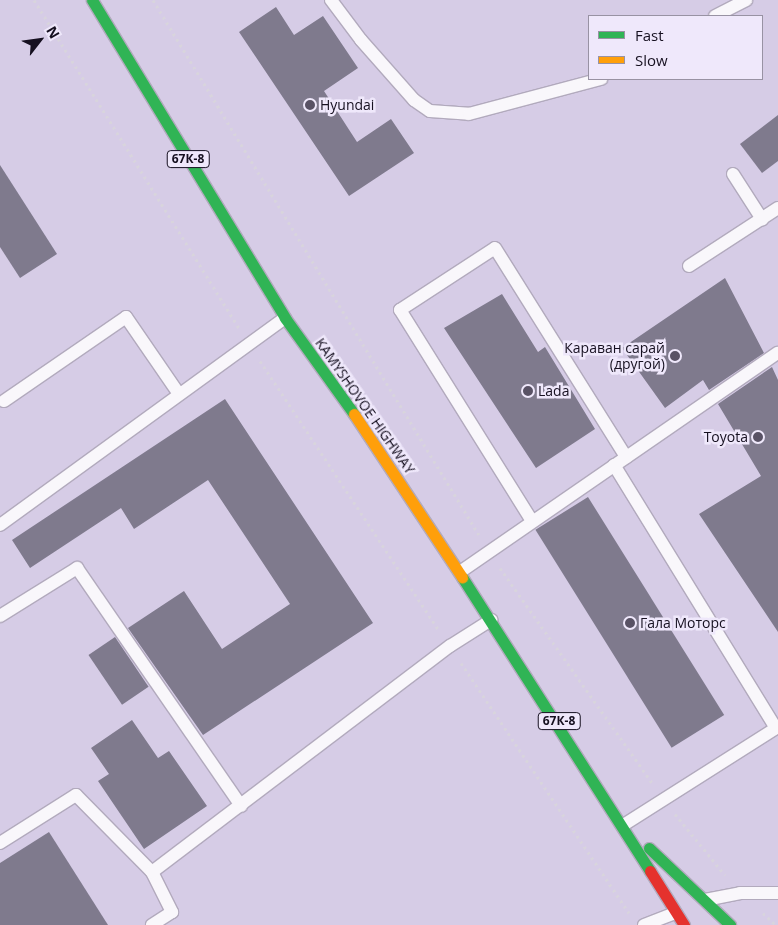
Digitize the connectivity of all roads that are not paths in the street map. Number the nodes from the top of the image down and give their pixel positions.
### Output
1 (92, 0) edge
2 (332, 0) edge
3 (746, 0) edge
4 (717, 15) edge
5 (598, 80) edge
6 (732, 174) dead end
7 (778, 208) edge
8 (762, 219) junction
9 (689, 266) dead end
10 (284, 318) junction
11 (778, 353) edge
12 (179, 394) junction
13 (4, 401) dead end
14 (626, 457) junction
15 (614, 465) junction
16 (532, 521) junction
17 (0, 525) edge
18 (460, 572) junction
19 (0, 616) edge
20 (491, 620) junction
21 (777, 728) edge
22 (241, 806) junction
23 (625, 824) junction
24 (0, 843) edge
25 (152, 872) junction
26 (778, 894) edge
27 (702, 900) junction
28 (675, 913) junction
29 (152, 925) edge
30 (644, 925) edge
31 (684, 925) edge
32 (730, 925) edge

1 - 10 main road, KAMYSHOVOE HIGHWAY / 67К-8
2 - 5 lane
3 - 4 lane
6 - 8 lane
7 - 8 lane
8 - 9 lane
10 - 12 lane
10 - 18 main road, KAMYSHOVOE HIGHWAY / 67К-8
11 - 14 lane
12 - 13 lane
12 - 17 lane
14 - 15 lane
14 - 16 lane
15 - 16 lane
15 - 21 lane
16 - 18 lane
18 - 20 main road, KAMYSHOVOE HIGHWAY / 67К-8
19 - 22 lane
20 - 22 lane
20 - 23 main road, KAMYSHOVOE HIGHWAY / 67К-8
21 - 23 lane
22 - 25 lane
23 - 27 main road, KAMYSHOVOE HIGHWAY / 67К-8
23 - 28 main road, KAMYSHOVOE HIGHWAY / 67К-8
24 - 25 lane
25 - 29 lane
26 - 27 lane
27 - 32 main road, KAMYSHOVOE HIGHWAY / 67К-8
28 - 30 lane
28 - 31 main road, KAMYSHOVOE HIGHWAY / 67К-8

